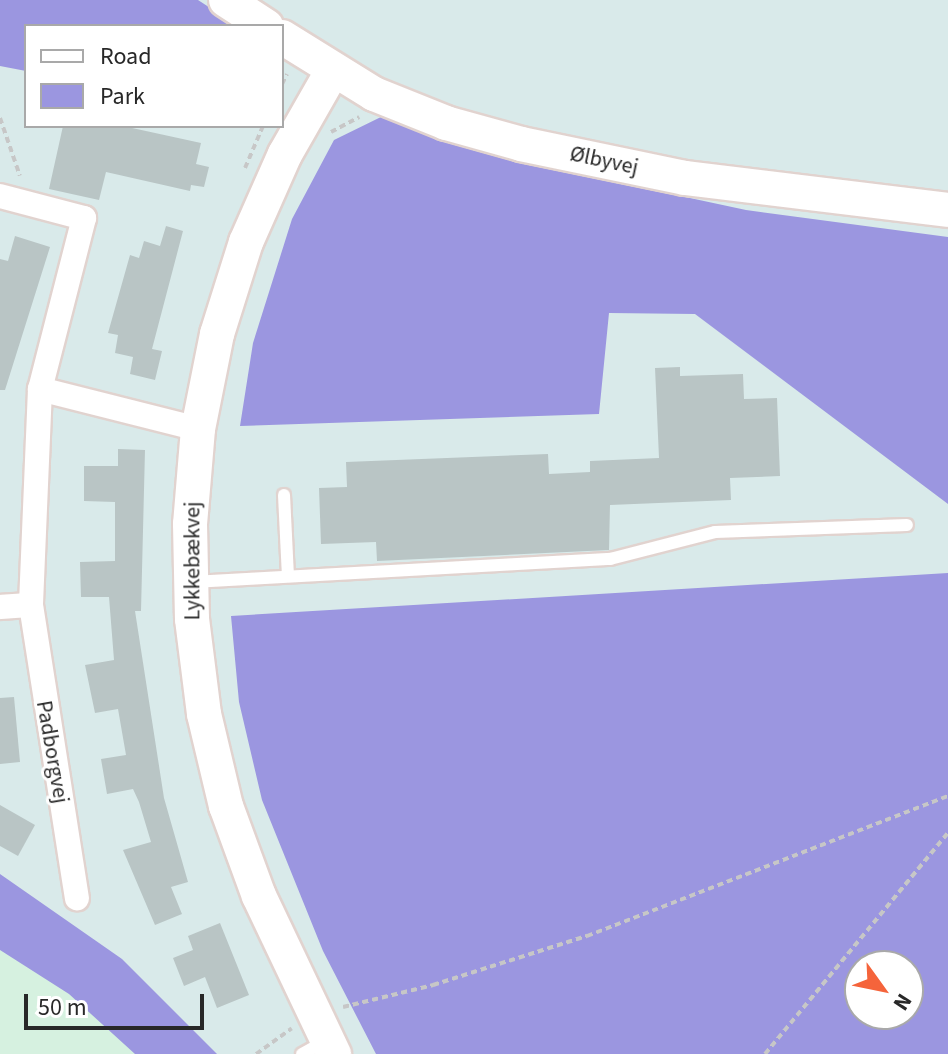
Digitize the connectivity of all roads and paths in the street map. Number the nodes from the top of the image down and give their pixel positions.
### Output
1 (226, 0) edge
2 (263, 24) edge
3 (284, 38) edge
4 (333, 70) junction
5 (0, 118) edge
6 (10, 199) edge
7 (948, 210) edge
8 (40, 389) junction
9 (198, 429) junction
10 (284, 495) dead end
11 (907, 525) dead end
12 (288, 576) junction
13 (191, 582) junction
14 (31, 605) junction
15 (0, 607) edge
16 (948, 796) edge
17 (948, 833) edge
18 (77, 898) dead end
19 (324, 1036) edge
20 (256, 1054) edge
21 (765, 1054) edge

1 - 2 street
3 - 4 street, Ølbyvej
4 - 7 street, Ølbyvej
4 - 9 street, Lykkebækvej
5 - 6 path
6 - 8 street, Padborgvej
8 - 9 street
8 - 14 street, Padborgvej
9 - 13 street, Lykkebækvej
10 - 12 lane
11 - 12 lane
12 - 13 lane
13 - 19 street, Lykkebækvej
14 - 15 street
14 - 18 street, Padborgvej
16 - 19 path
17 - 21 path
19 - 20 path

